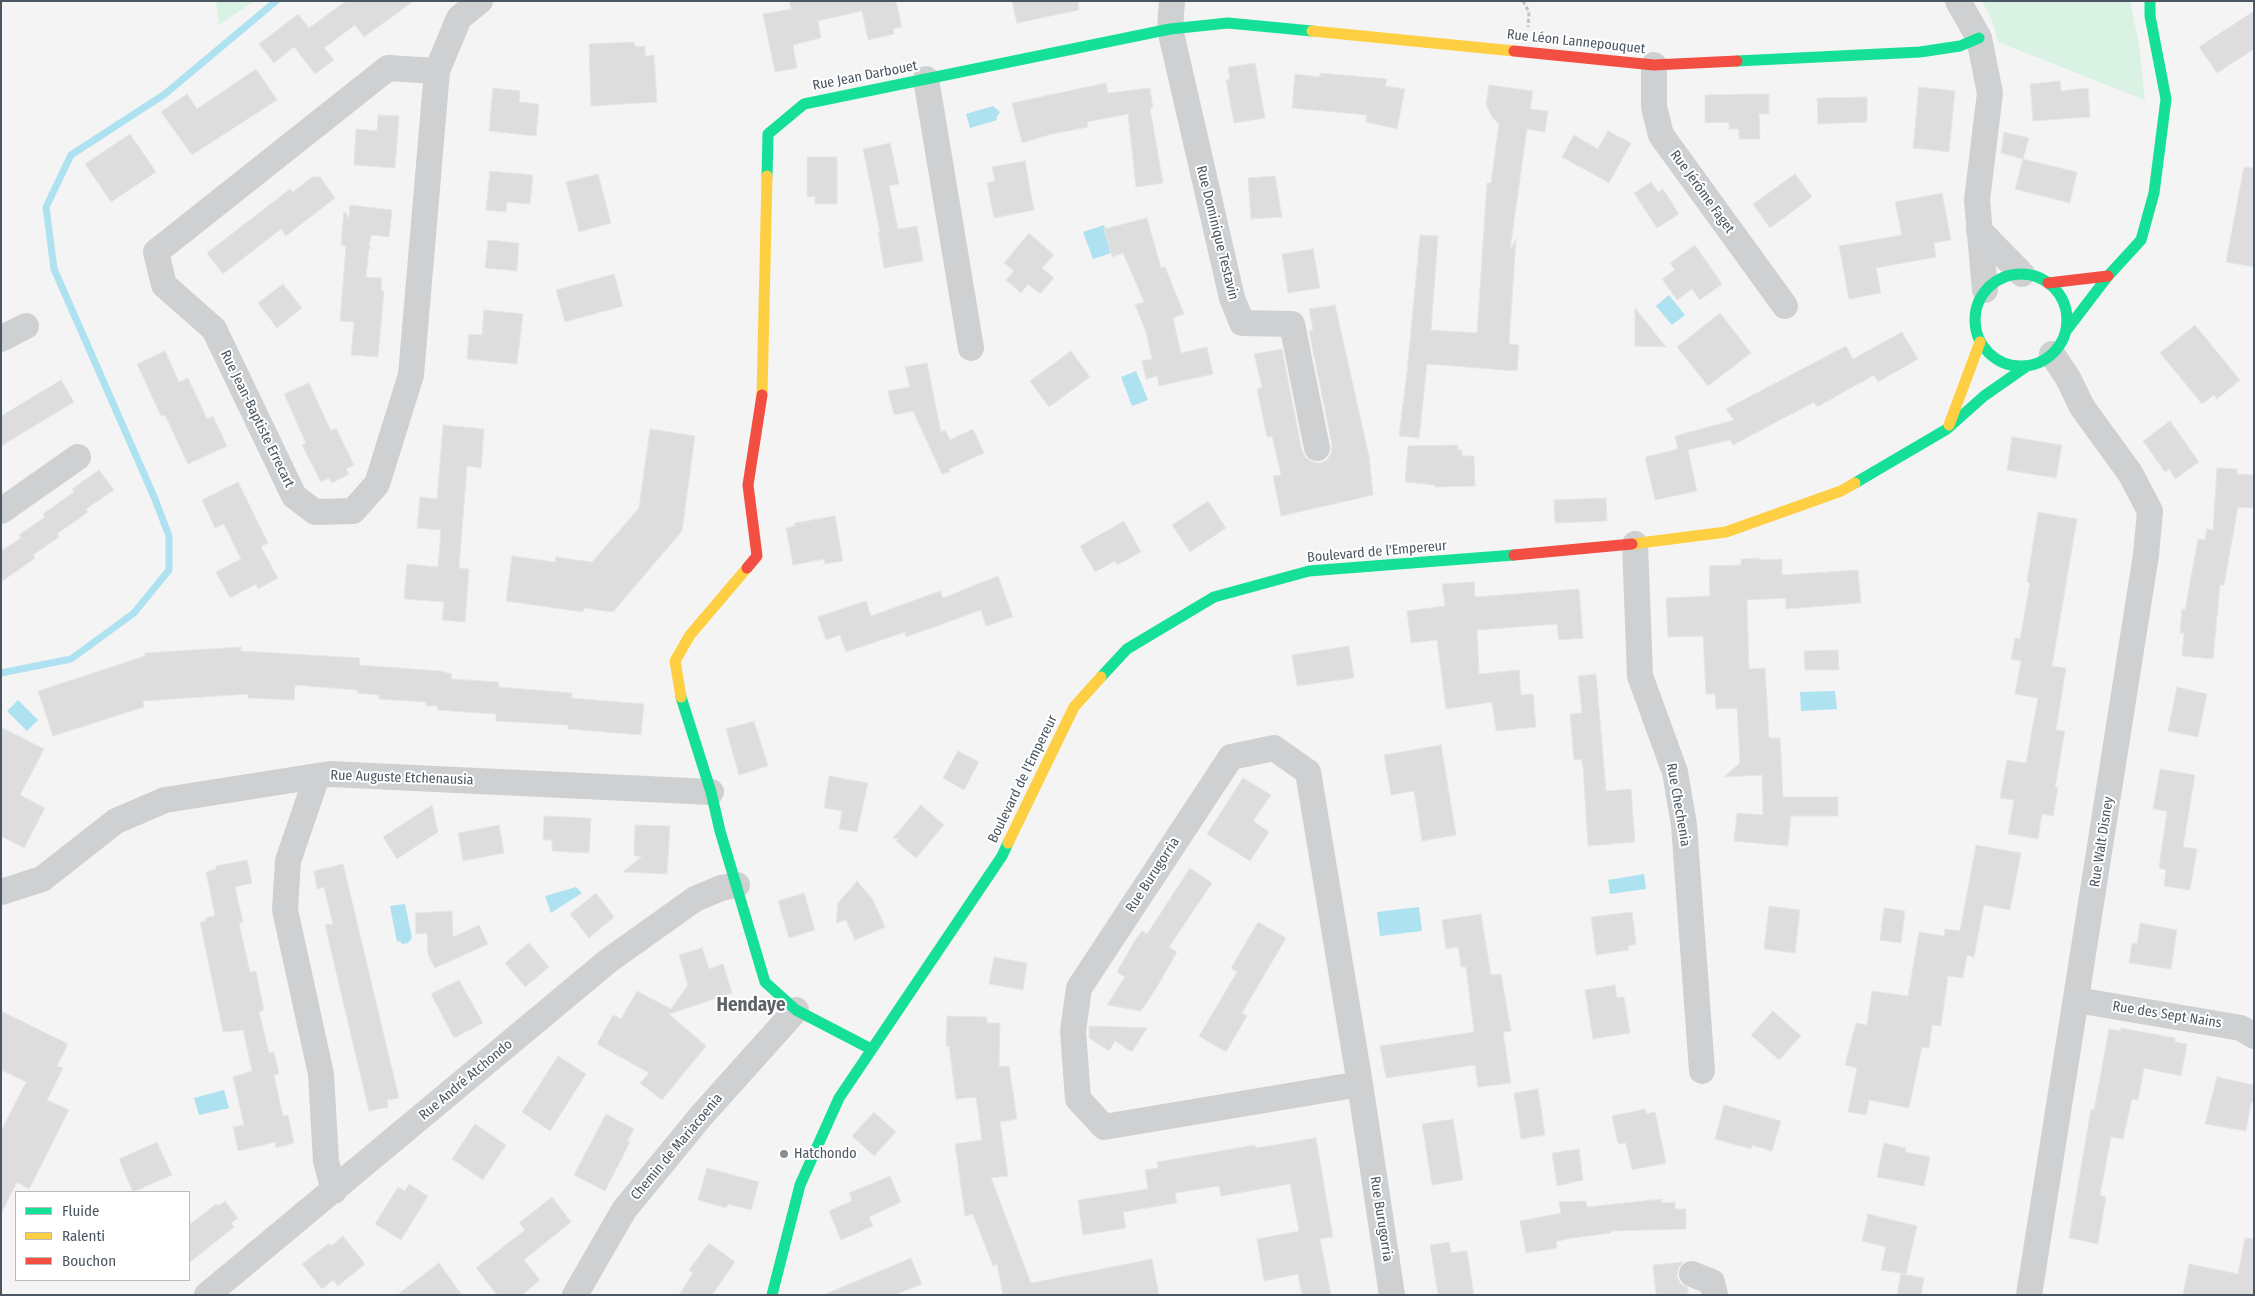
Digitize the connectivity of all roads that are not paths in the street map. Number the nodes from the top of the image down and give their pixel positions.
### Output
1 (480, 1) edge
2 (1172, 1) edge
3 (1958, 1) edge
4 (2150, 1) edge
5 (1170, 29) junction
6 (1979, 38) junction
7 (1654, 65) junction
8 (437, 71) junction
9 (926, 79) junction
10 (1979, 230) junction
11 (2022, 274) junction
12 (2108, 276) junction
13 (2048, 283) junction
14 (1985, 290) junction
15 (1785, 306) dead end
16 (26, 326) dead end
17 (2066, 331) junction
18 (1, 339) edge
19 (1980, 342) junction
20 (971, 348) dead end
21 (2040, 360) junction
22 (1947, 429) junction
23 (1317, 448) dead end
24 (78, 457) dead end
25 (1, 511) edge
26 (1635, 544) junction
27 (317, 776) junction
28 (711, 792) junction
29 (737, 885) junction
30 (1, 892) edge
31 (2077, 1000) junction
32 (796, 1010) junction
33 (2254, 1036) edge
34 (871, 1049) junction
35 (1702, 1071) dead end
36 (1360, 1084) junction
37 (334, 1191) junction
38 (1692, 1274) dead end
39 (207, 1295) edge
40 (575, 1295) edge
41 (772, 1295) edge
42 (1392, 1295) edge
43 (1715, 1295) edge
44 (2029, 1295) edge

1 - 8 street, Rue Jean-Baptiste Errecart
2 - 5 street
3 - 6 street
4 - 12 main road
5 - 7 main road, Rue Léon Lannepouquet
5 - 9 main road, Rue Jean Darbouet
5 - 23 street, Rue Dominique Testavin
6 - 7 main road, Rue Léon Lannepouquet
6 - 10 street
7 - 15 street, Rue Jérôme Faget
8 - 8 street, Rue Jean-Baptiste Errecart
9 - 20 street
9 - 28 main road, Rue Jean Darbouet
10 - 11 street
10 - 14 street
11 - 13 main road
11 - 14 main road
12 - 13 main road
12 - 17 main road
13 - 17 main road
14 - 19 main road
16 - 18 street
17 - 21 main road
19 - 21 main road
19 - 22 main road
21 - 22 main road, Boulevard de l'Empereur
21 - 31 street, Rue Walt Disney
22 - 26 main road, Boulevard de l'Empereur
24 - 25 street
26 - 34 main road, Boulevard de l'Empereur
26 - 35 street, Rue Chechenia
27 - 28 street, Rue Auguste Etchenausia
27 - 30 street, Rue Auguste Etchenausia
27 - 37 street
28 - 29 main road, Rue Jean Darbouet
29 - 32 main road, Rue Jean Darbouet
29 - 37 street, Rue André Atchondo
31 - 33 street, Rue des Sept Nains
31 - 44 street, Rue Walt Disney
32 - 34 main road, Rue Jean Darbouet
32 - 40 street, Chemin de Mariacoenia
34 - 41 main road, Boulevard de l'Empereur
36 - 36 street, Rue Burugorria
36 - 42 street, Rue Burugorria
37 - 39 street, Rue André Atchondo
38 - 43 street

